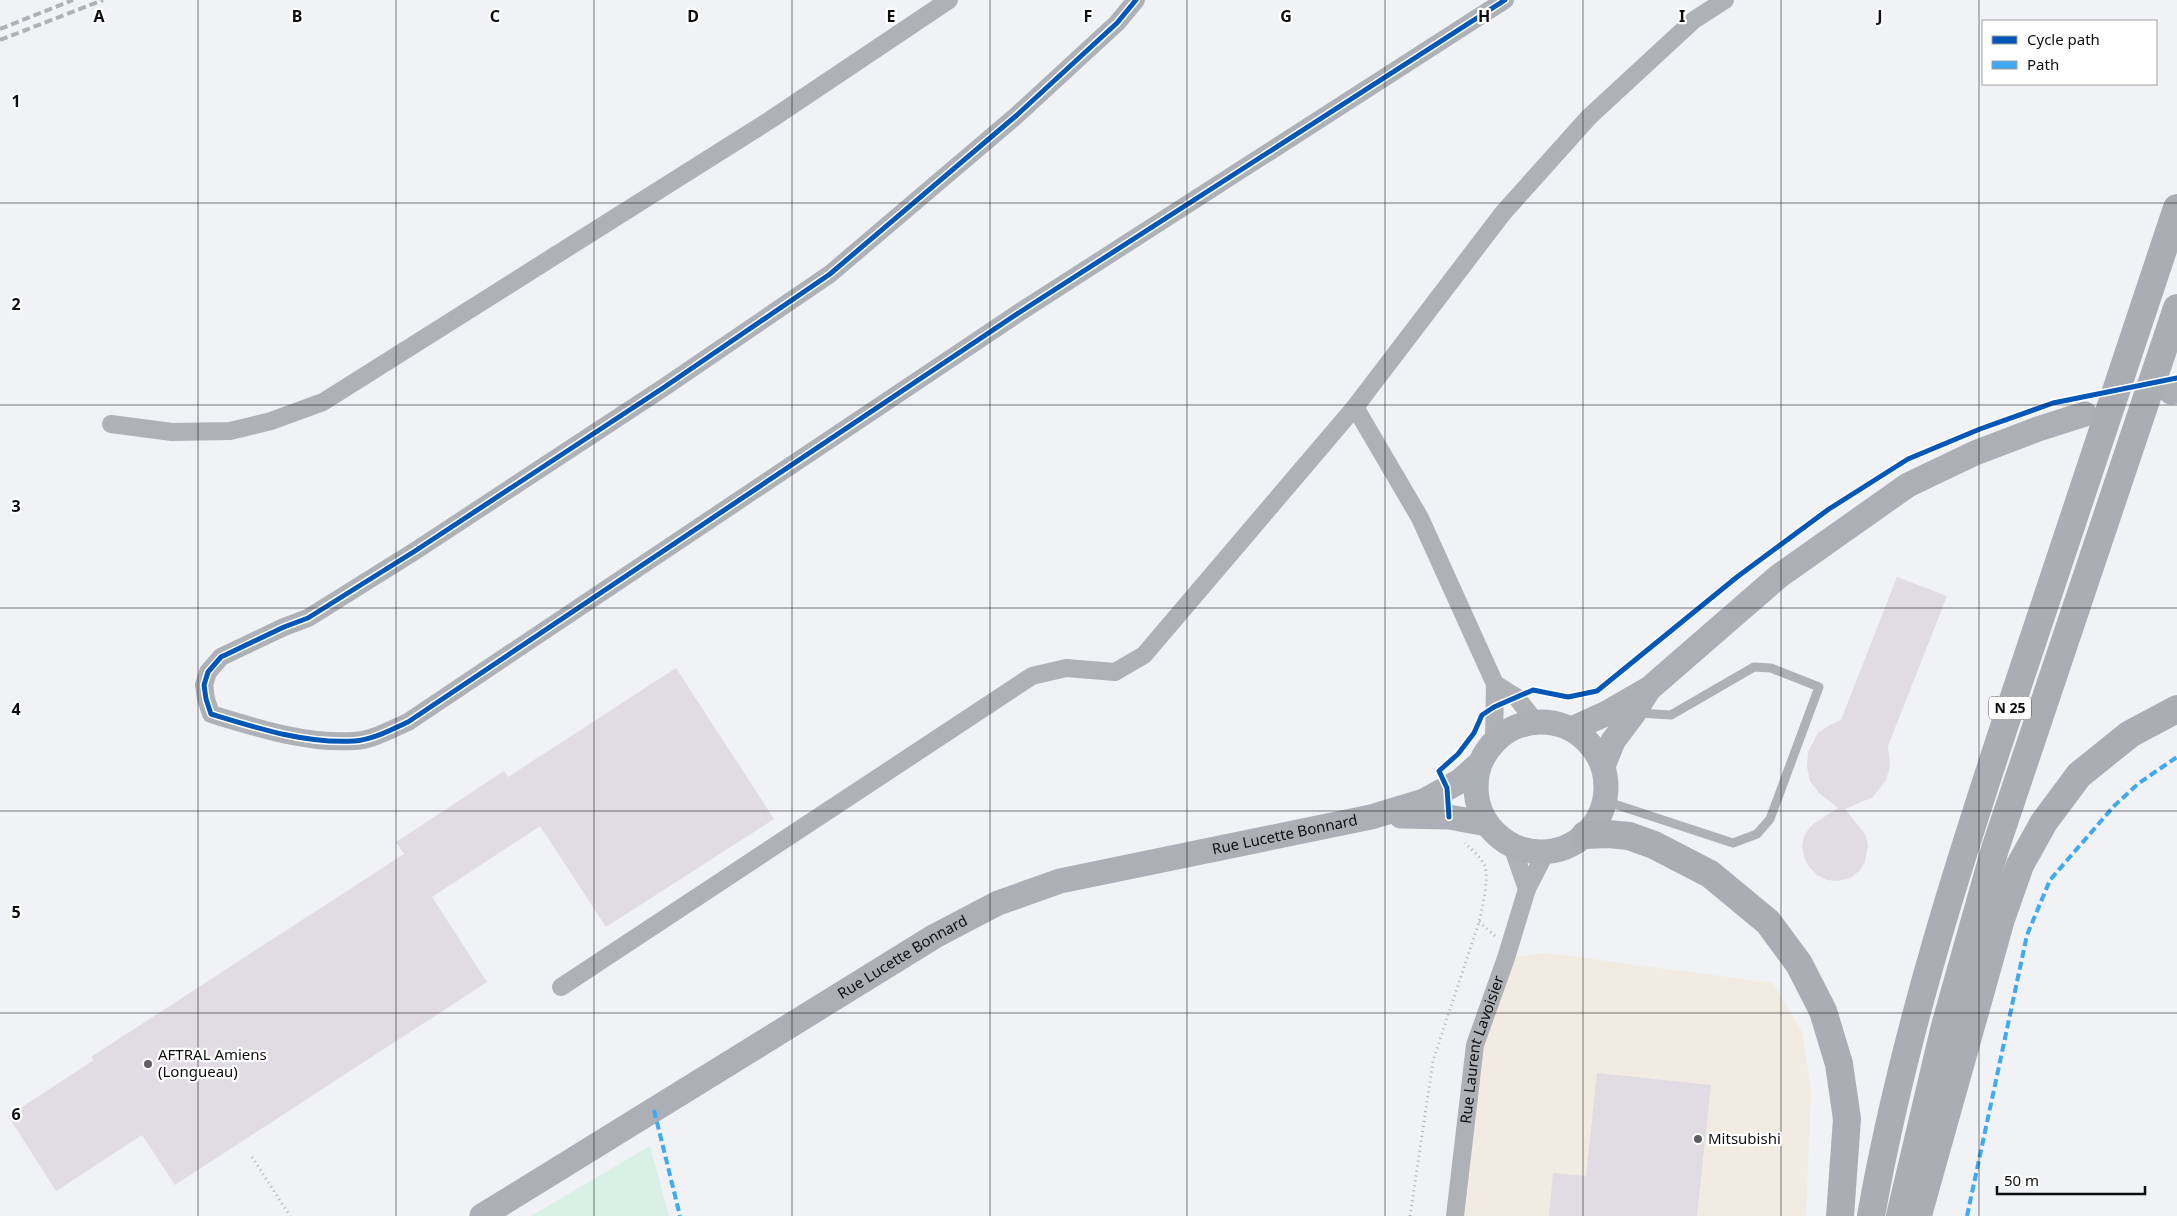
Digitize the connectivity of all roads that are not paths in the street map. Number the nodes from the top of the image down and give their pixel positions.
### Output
1 (949, 0) edge
2 (1136, 0) edge
3 (1505, 0) edge
4 (1725, 0) edge
5 (2177, 208) edge
6 (2177, 308) edge
7 (1355, 407) junction
8 (2085, 414) dead end
9 (111, 424) dead end
10 (1495, 684) junction
11 (1650, 688) junction
12 (2177, 709) edge
13 (1634, 713) junction
14 (1535, 721) junction
15 (1572, 729) junction
16 (1494, 740) junction
17 (1479, 764) junction
18 (1603, 766) junction
19 (1605, 801) junction
20 (1371, 817) junction
21 (1487, 824) junction
22 (1585, 835) junction
23 (1512, 846) junction
24 (1546, 852) junction
25 (1527, 889) junction
26 (561, 987) dead end
27 (482, 1216) edge
28 (1456, 1216) edge
29 (1840, 1216) edge
30 (1871, 1216) edge
31 (1900, 1216) edge
32 (1918, 1216) edge

1 - 9 street
2 - 3 street
4 - 7 street
5 - 30 highway, N 25
6 - 31 highway, N 25
7 - 10 street
7 - 26 street
8 - 11 street
10 - 14 street
10 - 16 street
11 - 13 street
11 - 15 street
12 - 32 highway
13 - 18 street
13 - 19 lane
14 - 15 street
14 - 16 street
15 - 18 street
16 - 17 street
17 - 20 street, Rue Lucette Bonnard
17 - 21 street
18 - 19 street
19 - 22 street
20 - 21 street, Rue Lucette Bonnard
20 - 27 street, Rue Lucette Bonnard
21 - 23 street
22 - 24 street
22 - 29 highway
23 - 24 street
23 - 25 street
24 - 25 street, Rue Laurent Lavoisier
25 - 28 street, Rue Laurent Lavoisier

